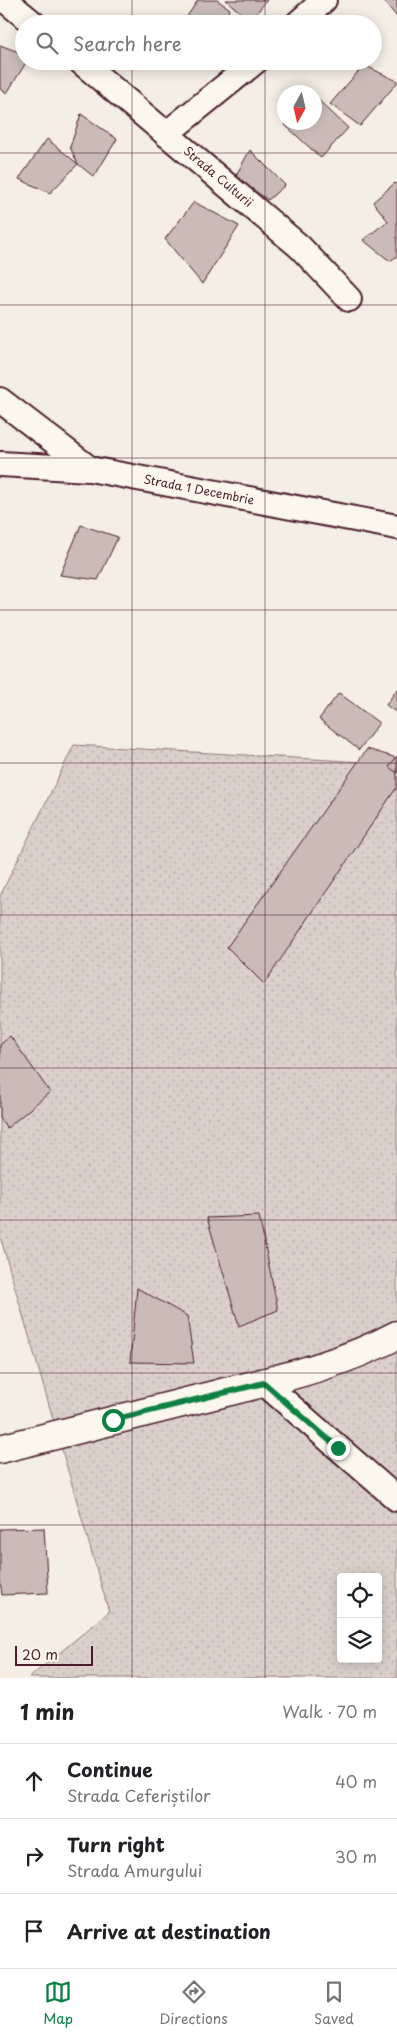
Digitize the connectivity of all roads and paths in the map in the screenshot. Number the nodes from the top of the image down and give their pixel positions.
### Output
1 (5, 0) edge
2 (324, 0) edge
3 (23, 15) edge
4 (308, 15) edge
5 (91, 70) edge
6 (245, 70) edge
7 (166, 134) junction
8 (349, 299) dead end
9 (0, 400) edge
10 (0, 464) edge
11 (90, 469) junction
12 (397, 527) edge
13 (397, 1335) edge
14 (264, 1383) junction
15 (0, 1449) edge
16 (397, 1499) edge

1 - 3 street
2 - 4 street
5 - 7 street, Strada Culturii
6 - 7 street
7 - 8 street, Strada Culturii
9 - 11 street
10 - 11 street, Strada 1 Decembrie
11 - 12 street, Strada 1 Decembrie
13 - 14 street
14 - 15 street
14 - 16 street

